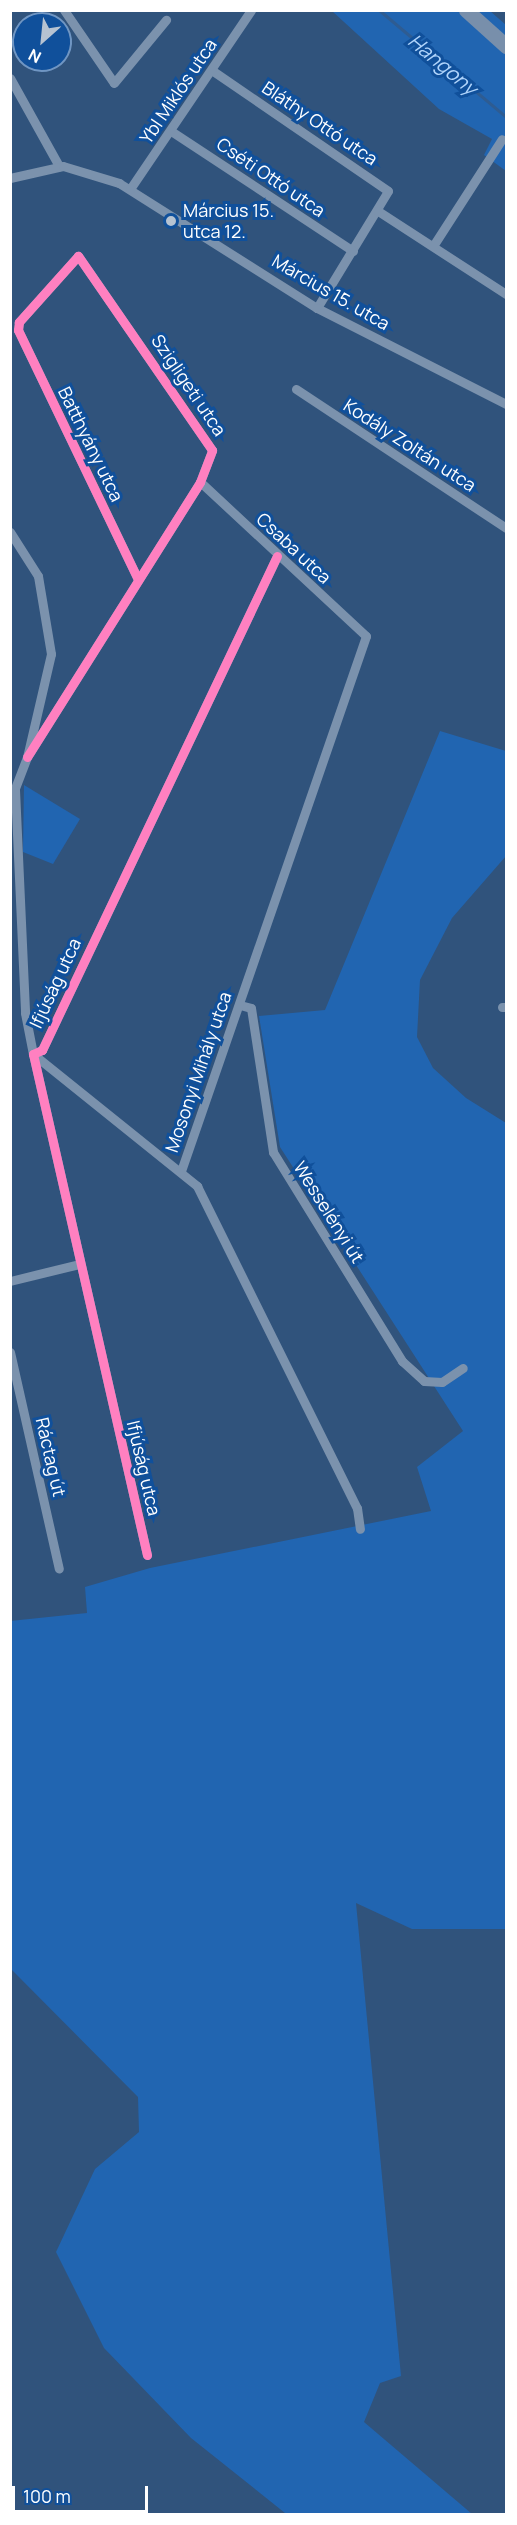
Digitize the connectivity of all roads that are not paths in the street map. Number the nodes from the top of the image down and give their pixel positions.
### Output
1 (64, 10) edge
2 (251, 10) edge
3 (466, 10) edge
4 (166, 20) dead end
5 (507, 46) edge
6 (213, 71) junction
7 (10, 78) edge
8 (171, 131) junction
9 (502, 139) dead end
10 (59, 166) junction
11 (10, 178) edge
12 (130, 189) junction
13 (378, 211) junction
14 (433, 246) junction
15 (353, 251) junction
16 (507, 294) edge
17 (317, 308) junction
18 (19, 321) joint
19 (296, 389) dead end
20 (507, 404) edge
21 (200, 482) junction
22 (507, 528) edge
23 (10, 532) edge
24 (277, 556) junction
25 (138, 579) junction
26 (366, 636) joint
27 (27, 757) junction
28 (13, 793) edge
29 (240, 1005) junction
30 (33, 1054) junction
31 (181, 1170) junction
32 (79, 1264) junction
33 (10, 1281) edge
34 (10, 1352) edge
35 (463, 1368) dead end
36 (360, 1529) dead end
37 (147, 1555) dead end
38 (59, 1569) dead end

1 - 4 street
2 - 6 street, Ybl Miklós utca
3 - 5 main road
6 - 8 street, Ybl Miklós utca
6 - 13 street, Bláthy Ottó utca
7 - 10 street
8 - 12 street, Ybl Miklós utca
8 - 15 street, Cséti Ottó utca
9 - 14 street
10 - 11 street
10 - 12 street, Március 15. utca
12 - 17 street, Március 15. utca
13 - 14 street
13 - 15 street
14 - 16 street
15 - 17 street
17 - 20 street, Március 15. utca
18 - 21 street, Szigligeti utca
18 - 25 street, Batthyány utca
19 - 22 street, Kodály Zoltán utca
21 - 24 street, Csaba utca
21 - 25 street, Szigligeti utca
23 - 27 street
24 - 26 street, Csaba utca
24 - 30 street, Ifjúság utca
25 - 27 street, Szigligeti utca
26 - 29 street, Mosonyi Mihály utca
27 - 28 street
28 - 30 street
29 - 31 street, Mosonyi Mihály utca
29 - 35 street, Wesselényi út
30 - 31 street
30 - 32 street, Ifjúság utca
31 - 36 street, Mosonyi Mihály utca
32 - 33 street
32 - 37 street, Ifjúság utca
34 - 38 street, Ráctag út

